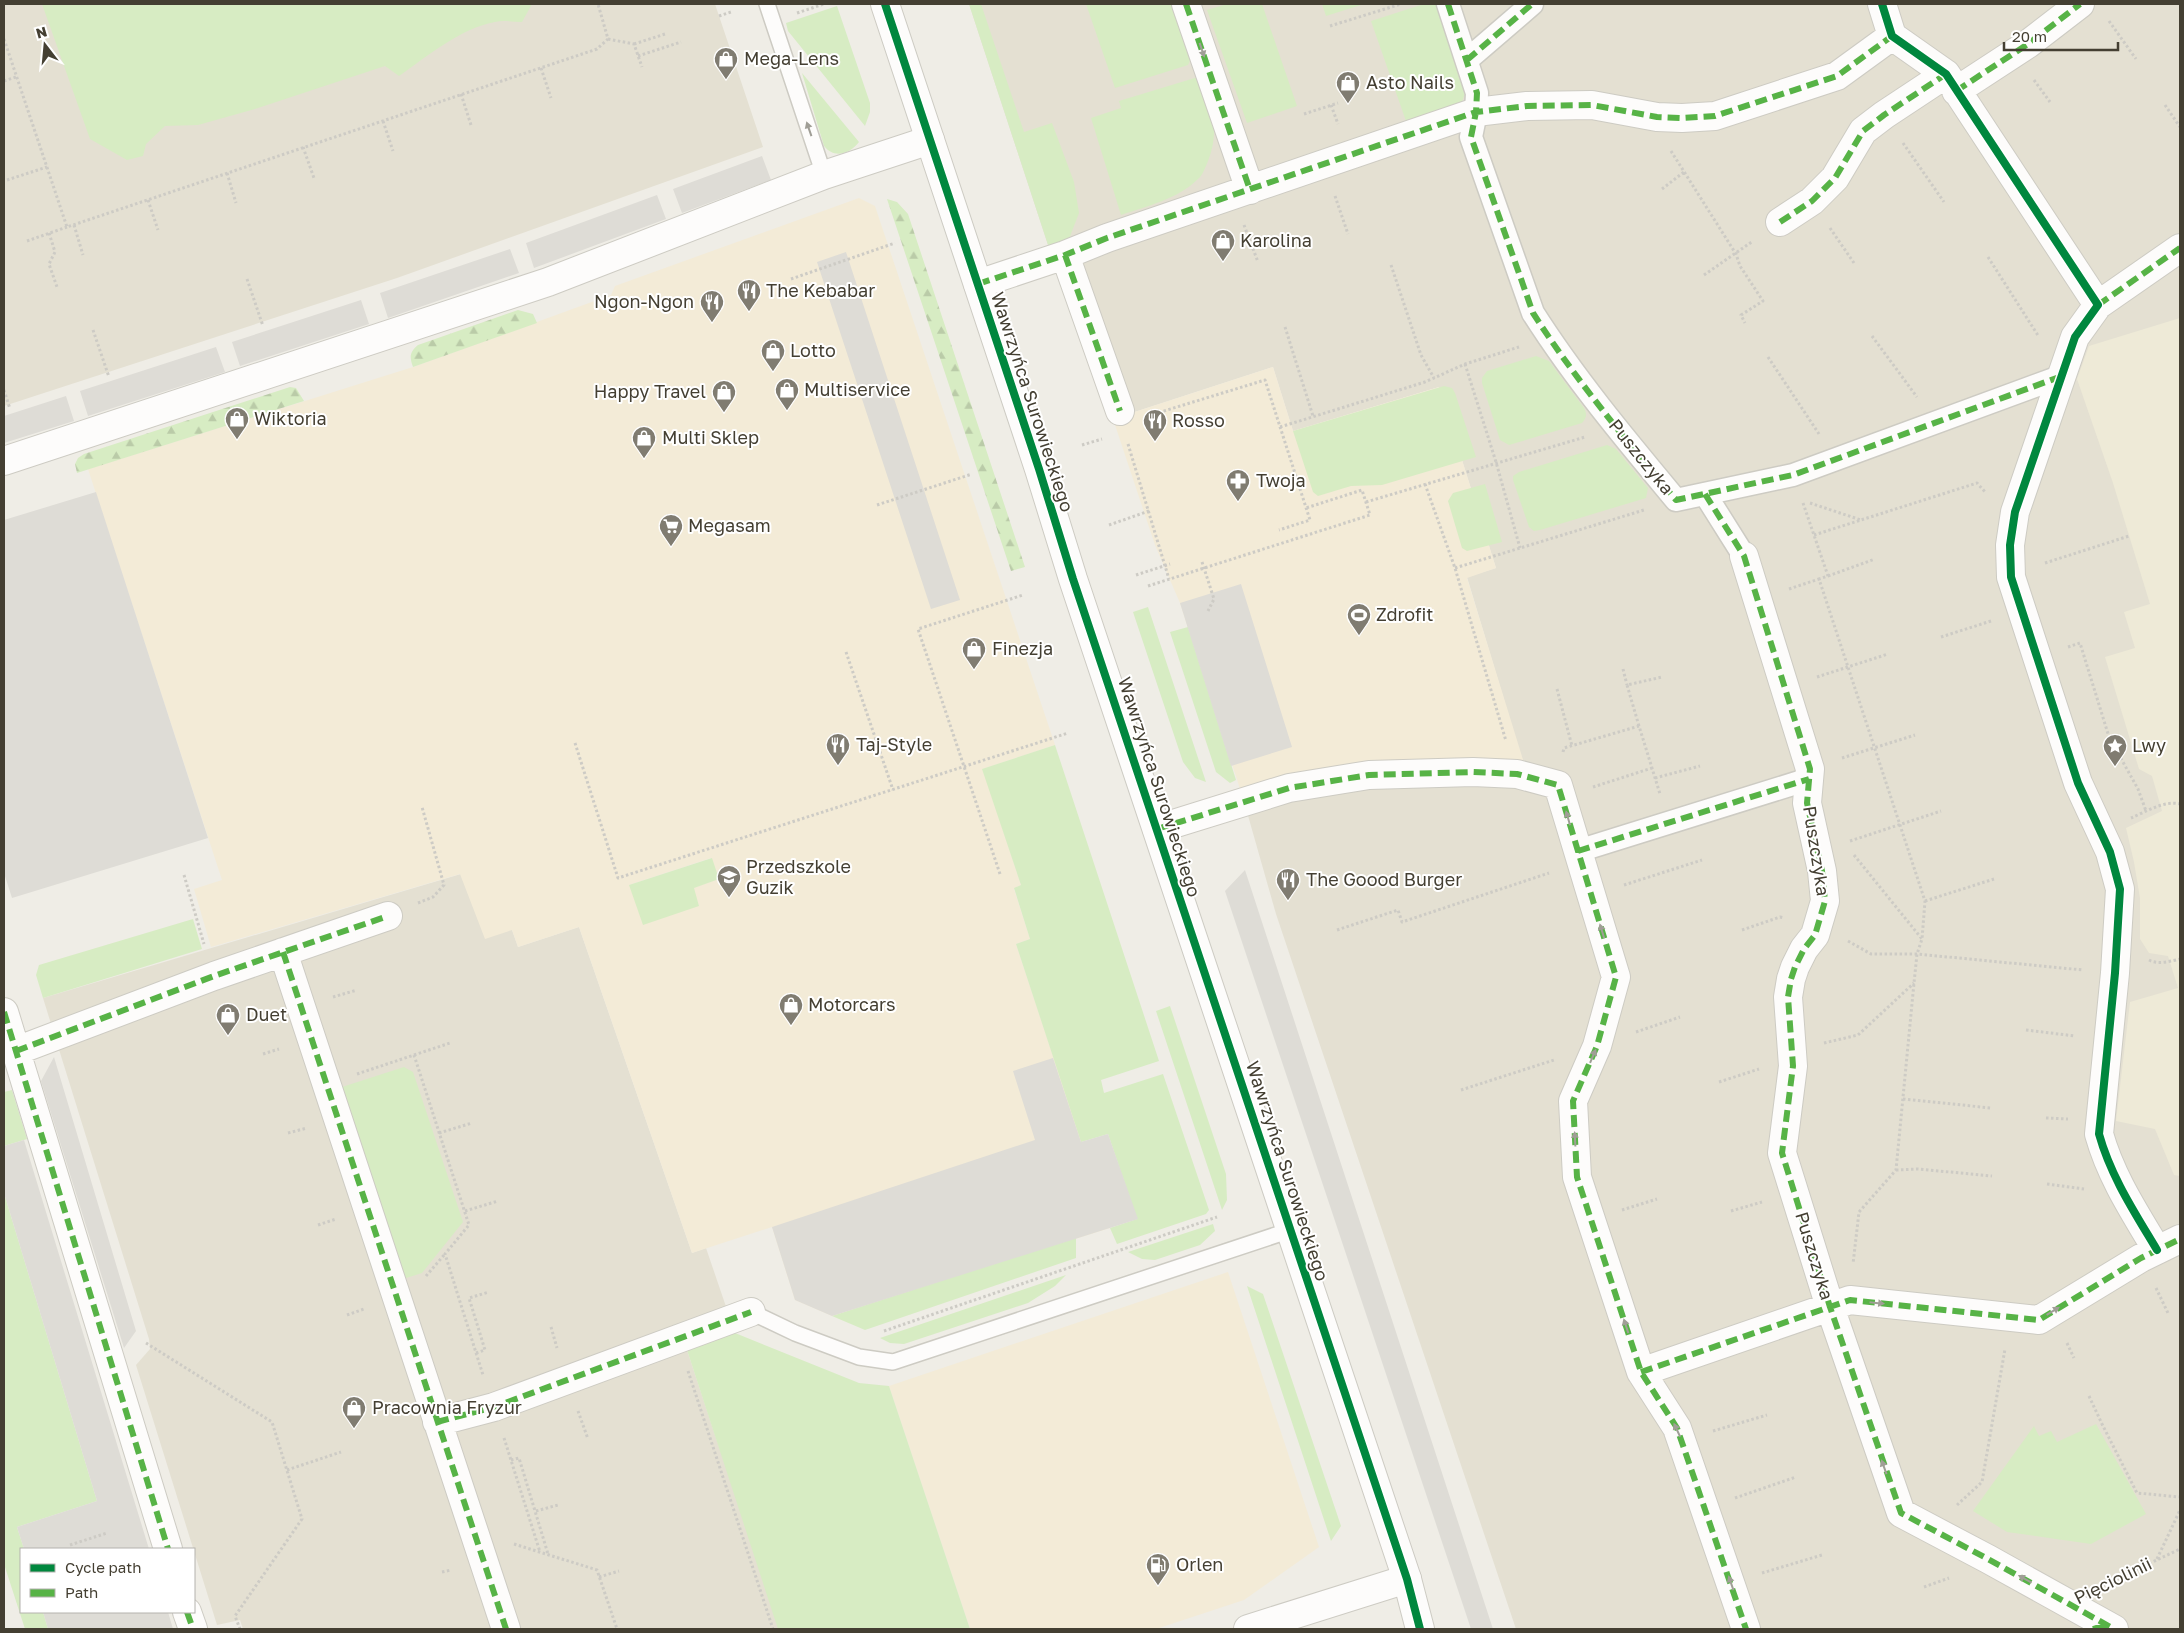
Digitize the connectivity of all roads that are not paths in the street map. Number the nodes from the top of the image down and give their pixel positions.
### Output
1 (767, 4) edge
2 (885, 4) edge
3 (1186, 4) edge
4 (1448, 4) edge
5 (1532, 4) edge
6 (1882, 4) edge
7 (2080, 4) edge
8 (1892, 36) junction
9 (1467, 60) junction
10 (1951, 83) junction
11 (1476, 112) junction
12 (930, 140) junction
13 (824, 175) junction
14 (1250, 190) junction
15 (1780, 222) dead end
16 (2180, 248) edge
17 (1065, 255) junction
18 (978, 284) junction
19 (2098, 305) junction
20 (2062, 376) junction
21 (1133, 414) road end
22 (4, 461) edge
23 (1705, 494) junction
24 (1744, 556) joint
25 (1809, 779) junction
26 (1157, 829) junction
27 (1580, 856) junction
28 (388, 916) road end
29 (283, 952) junction
30 (4, 1012) edge
31 (16, 1051) junction
32 (1291, 1230) junction
33 (2168, 1245) edge
34 (1840, 1304) junction
35 (751, 1312) joint
36 (1641, 1372) junction
37 (437, 1422) junction
38 (168, 1548) edge
39 (1406, 1579) junction
40 (2067, 1603) joint
41 (187, 1613) edge
42 (2104, 1628) edge
43 (193, 1629) edge
44 (506, 1629) edge
45 (1248, 1629) edge
46 (1420, 1629) edge
47 (1427, 1629) edge
48 (1746, 1629) edge

13 -> 1 lane
2 - 12 street, Wawrzyńca Surowieckiego
3 -> 14 street
4 - 9 street, Puszczyka
5 - 9 street
6 - 8 street
7 - 10 street
8 - 10 street
8 - 11 street
9 - 11 street, Puszczyka
10 - 15 street
10 - 19 street
11 - 14 street
11 - 23 street, Puszczyka
12 - 13 street
12 - 18 street, Wawrzyńca Surowieckiego
13 - 22 street
14 - 17 street
16 - 19 street
17 - 18 street
17 - 21 street
18 - 26 street, Wawrzyńca Surowieckiego
19 - 20 street
20 - 23 street
20 - 33 street
23 - 24 street, Puszczyka
24 - 25 street, Puszczyka
25 - 27 street
25 - 34 street, Puszczyka
27 -> 26 street
26 - 32 street, Wawrzyńca Surowieckiego
36 -> 27 street
28 - 29 street
29 - 31 street
29 - 37 street
30 - 31 street
31 - 38 street
32 - 35 lane
32 - 39 street, Wawrzyńca Surowieckiego
34 -> 33 street
34 - 36 street
40 -> 34 street, Puszczyka
35 - 37 street
48 -> 36 street
37 - 44 street
39 - 45 street
39 - 46 street, Wawrzyńca Surowieckiego
39 - 47 street, Wawrzyńca Surowieckiego
40 - 42 street, Pięciolinii
41 - 43 street

